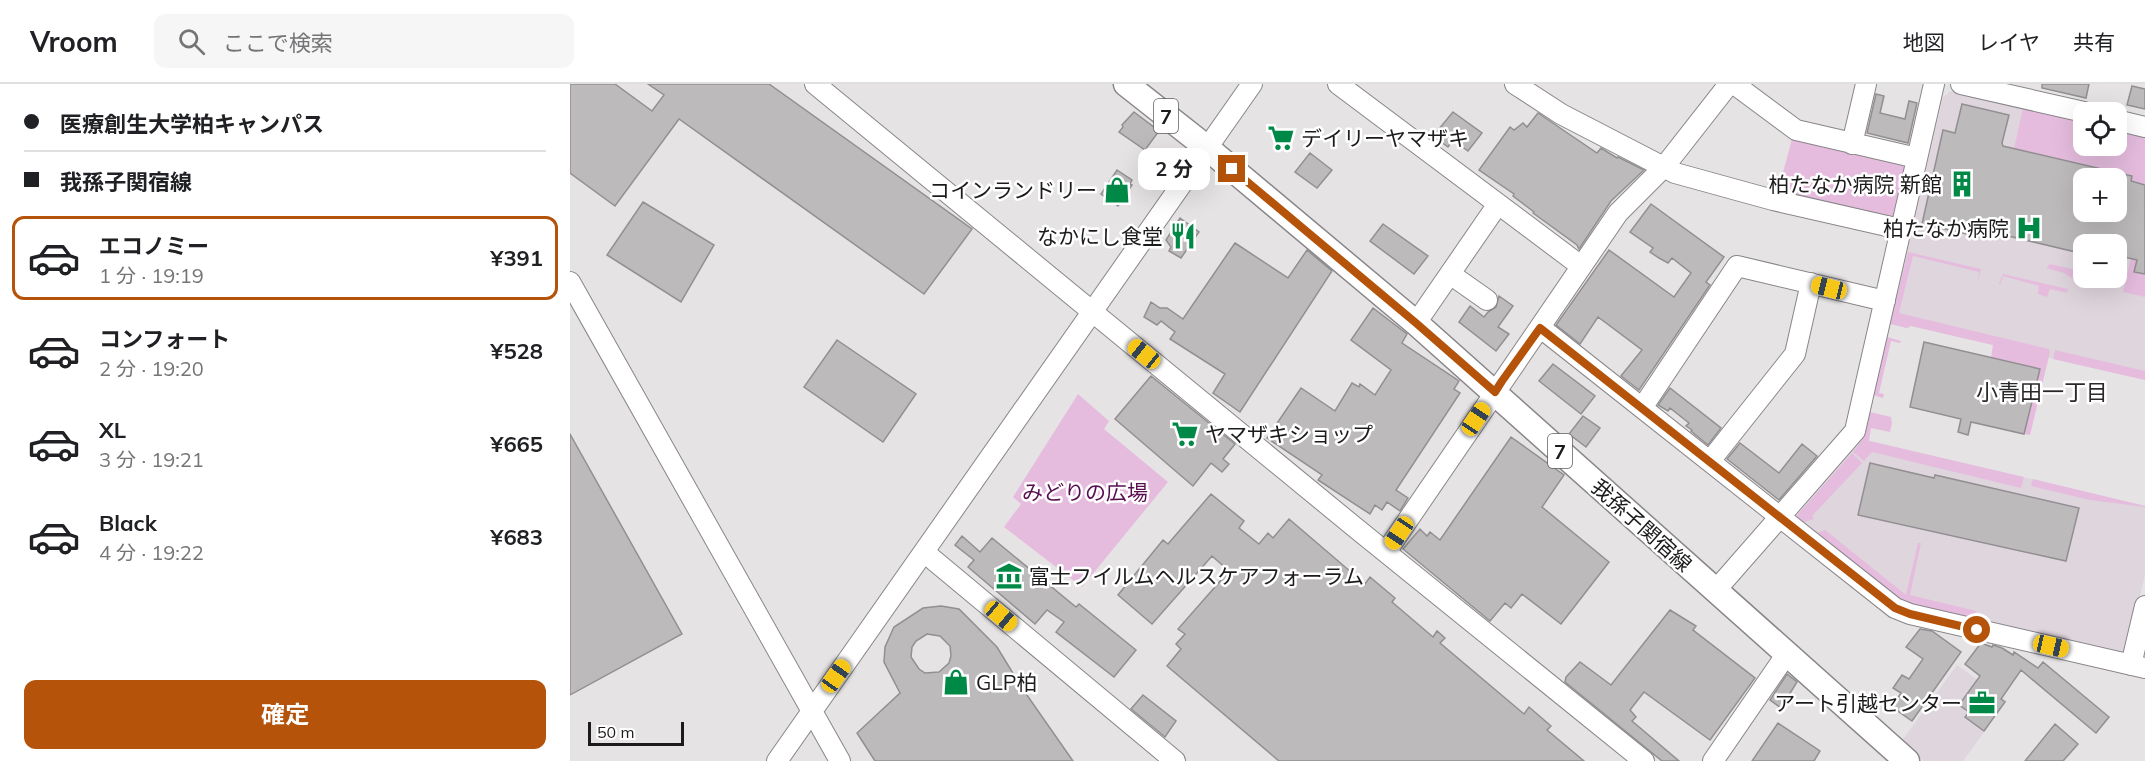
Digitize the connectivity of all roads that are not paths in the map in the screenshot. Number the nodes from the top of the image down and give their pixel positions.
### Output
1 (815, 84) edge
2 (1126, 84) edge
3 (1252, 84) edge
4 (1515, 84) edge
5 (1729, 84) edge
6 (1734, 84) edge
7 (1866, 84) edge
8 (1934, 84) edge
9 (1961, 84) edge
10 (1340, 85) edge
11 (2073, 109) edge
12 (2127, 123) edge
13 (2145, 127) edge
14 (1852, 144) junction
15 (1206, 147) junction
16 (1917, 158) junction
17 (1664, 167) junction
18 (1498, 204) junction
19 (1900, 229) junction
20 (1581, 266) junction
21 (1450, 274) junction
22 (570, 282) edge
23 (1811, 283) junction
24 (1487, 300) dead end
25 (1885, 301) junction
26 (1093, 311) junction
27 (1416, 323) junction
28 (1540, 328) junction
29 (1495, 392) junction
30 (1642, 408) junction
31 (1710, 461) junction
32 (1781, 516) junction
33 (924, 552) junction
34 (1386, 552) junction
35 (1715, 591) junction
36 (2145, 606) edge
37 (1786, 655) junction
38 (2138, 666) edge
39 (812, 710) junction
40 (777, 761) edge
41 (840, 761) edge
42 (1175, 761) edge
43 (1644, 761) edge
44 (1713, 761) edge
45 (1907, 761) edge

1 - 26 street
2 - 15 main road, 我孫子関宿線 / 7
3 - 15 street
4 - 17 street
5 - 17 street
6 - 14 street
7 - 14 street
8 - 16 street
9 - 11 street
10 - 18 street
12 - 13 street
14 - 16 street
15 - 26 street
15 - 27 main road, 我孫子関宿線 / 7
16 - 19 street
17 - 19 street
17 - 20 street
18 - 20 street
18 - 21 street
19 - 25 street
20 - 28 street
21 - 24 street
21 - 27 street
22 - 39 street
23 - 25 street
23 - 30 street
23 - 31 street
25 - 32 street
26 - 33 street
26 - 34 street
27 - 29 main road, 我孫子関宿線 / 7
28 - 29 street
28 - 30 street
29 - 34 street
29 - 35 main road, 我孫子関宿線 / 7
30 - 31 street
31 - 32 street
32 - 35 street
32 - 38 street
33 - 39 street
33 - 42 street
34 - 43 street
35 - 37 main road, 我孫子関宿線 / 7
36 - 38 street
37 - 44 street
37 - 45 main road, 我孫子関宿線 / 7
39 - 40 street
39 - 41 street

